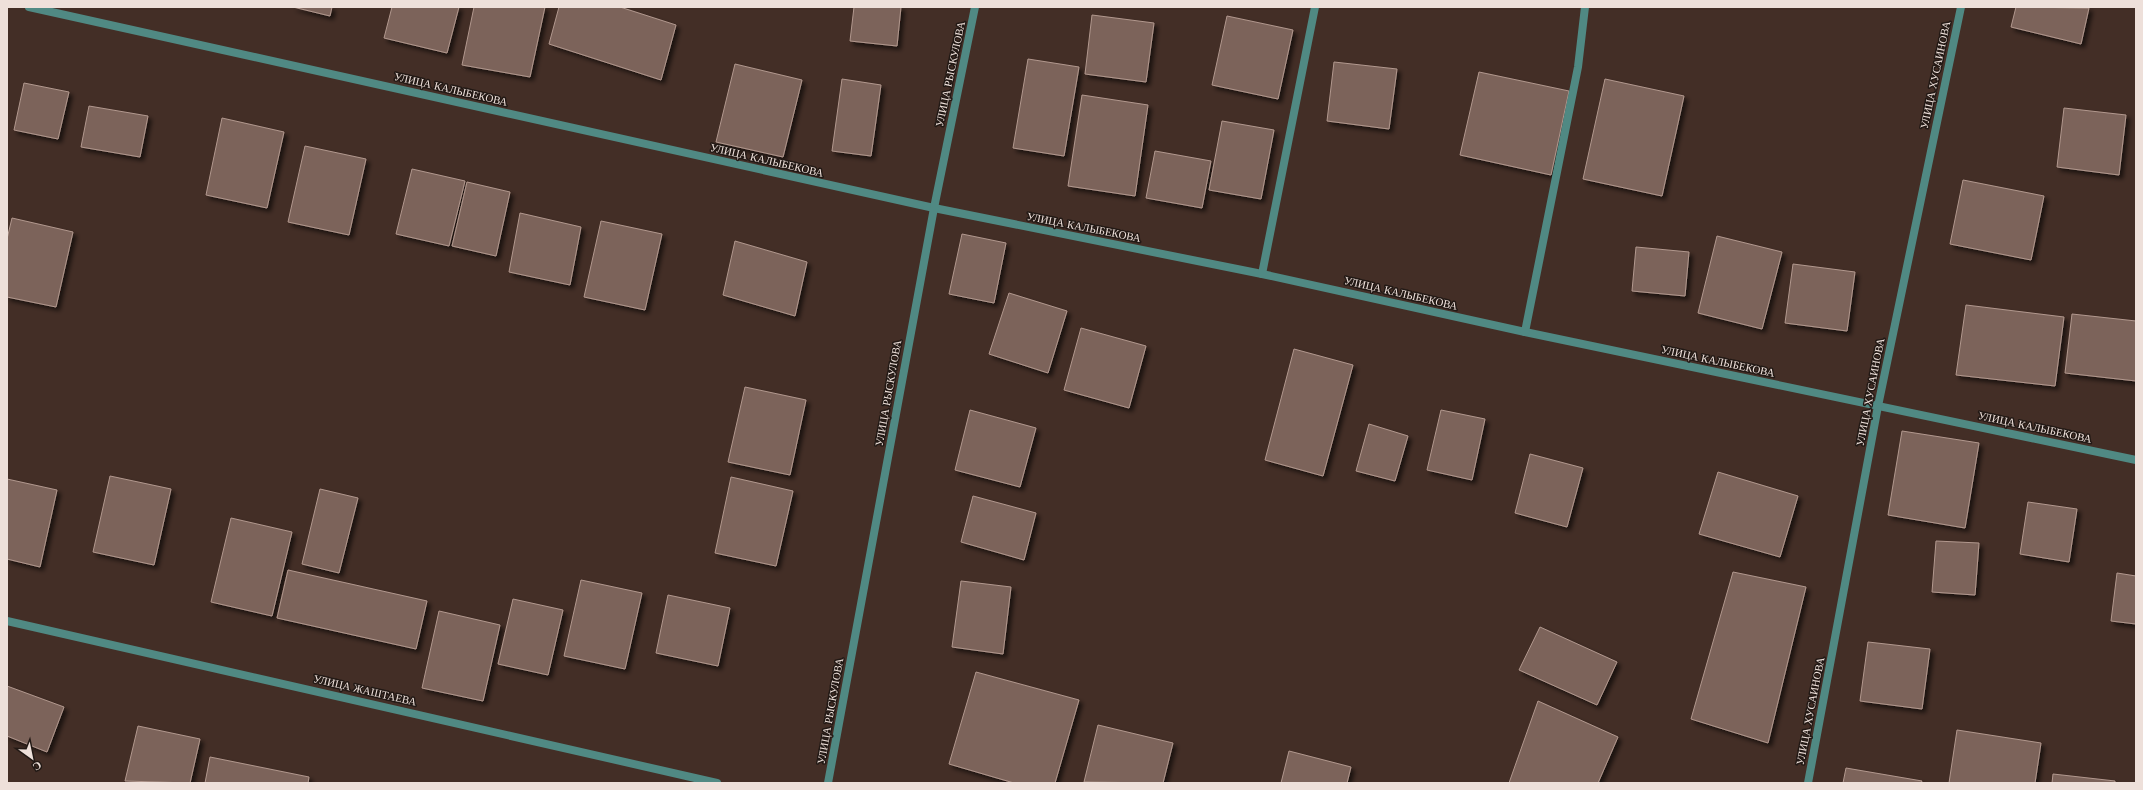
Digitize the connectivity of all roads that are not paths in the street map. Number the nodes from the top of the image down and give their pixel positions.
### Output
1 (29, 7) edge
2 (974, 7) edge
3 (1315, 7) edge
4 (1585, 7) edge
5 (1961, 7) edge
6 (934, 208) junction
7 (1262, 274) junction
8 (1524, 332) junction
9 (1878, 406) junction
10 (2136, 460) edge
11 (7, 620) edge
12 (717, 783) edge
13 (828, 783) edge
14 (1808, 783) edge

1 - 6 street, УЛИЦА КАЛЫБЕКОВА
2 - 6 street, УЛИЦА РЫСКУЛОВА
3 - 7 street
4 - 8 street
5 - 9 street, УЛИЦА ХУСАИНОВА
6 - 7 street, УЛИЦА КАЛЫБЕКОВА
6 - 13 street, УЛИЦА РЫСКУЛОВА
7 - 8 street, УЛИЦА КАЛЫБЕКОВА
8 - 9 street, УЛИЦА КАЛЫБЕКОВА
9 - 10 street, УЛИЦА КАЛЫБЕКОВА
9 - 14 street, УЛИЦА ХУСАИНОВА
11 - 12 street, УЛИЦА ЖАШТАЕВА

